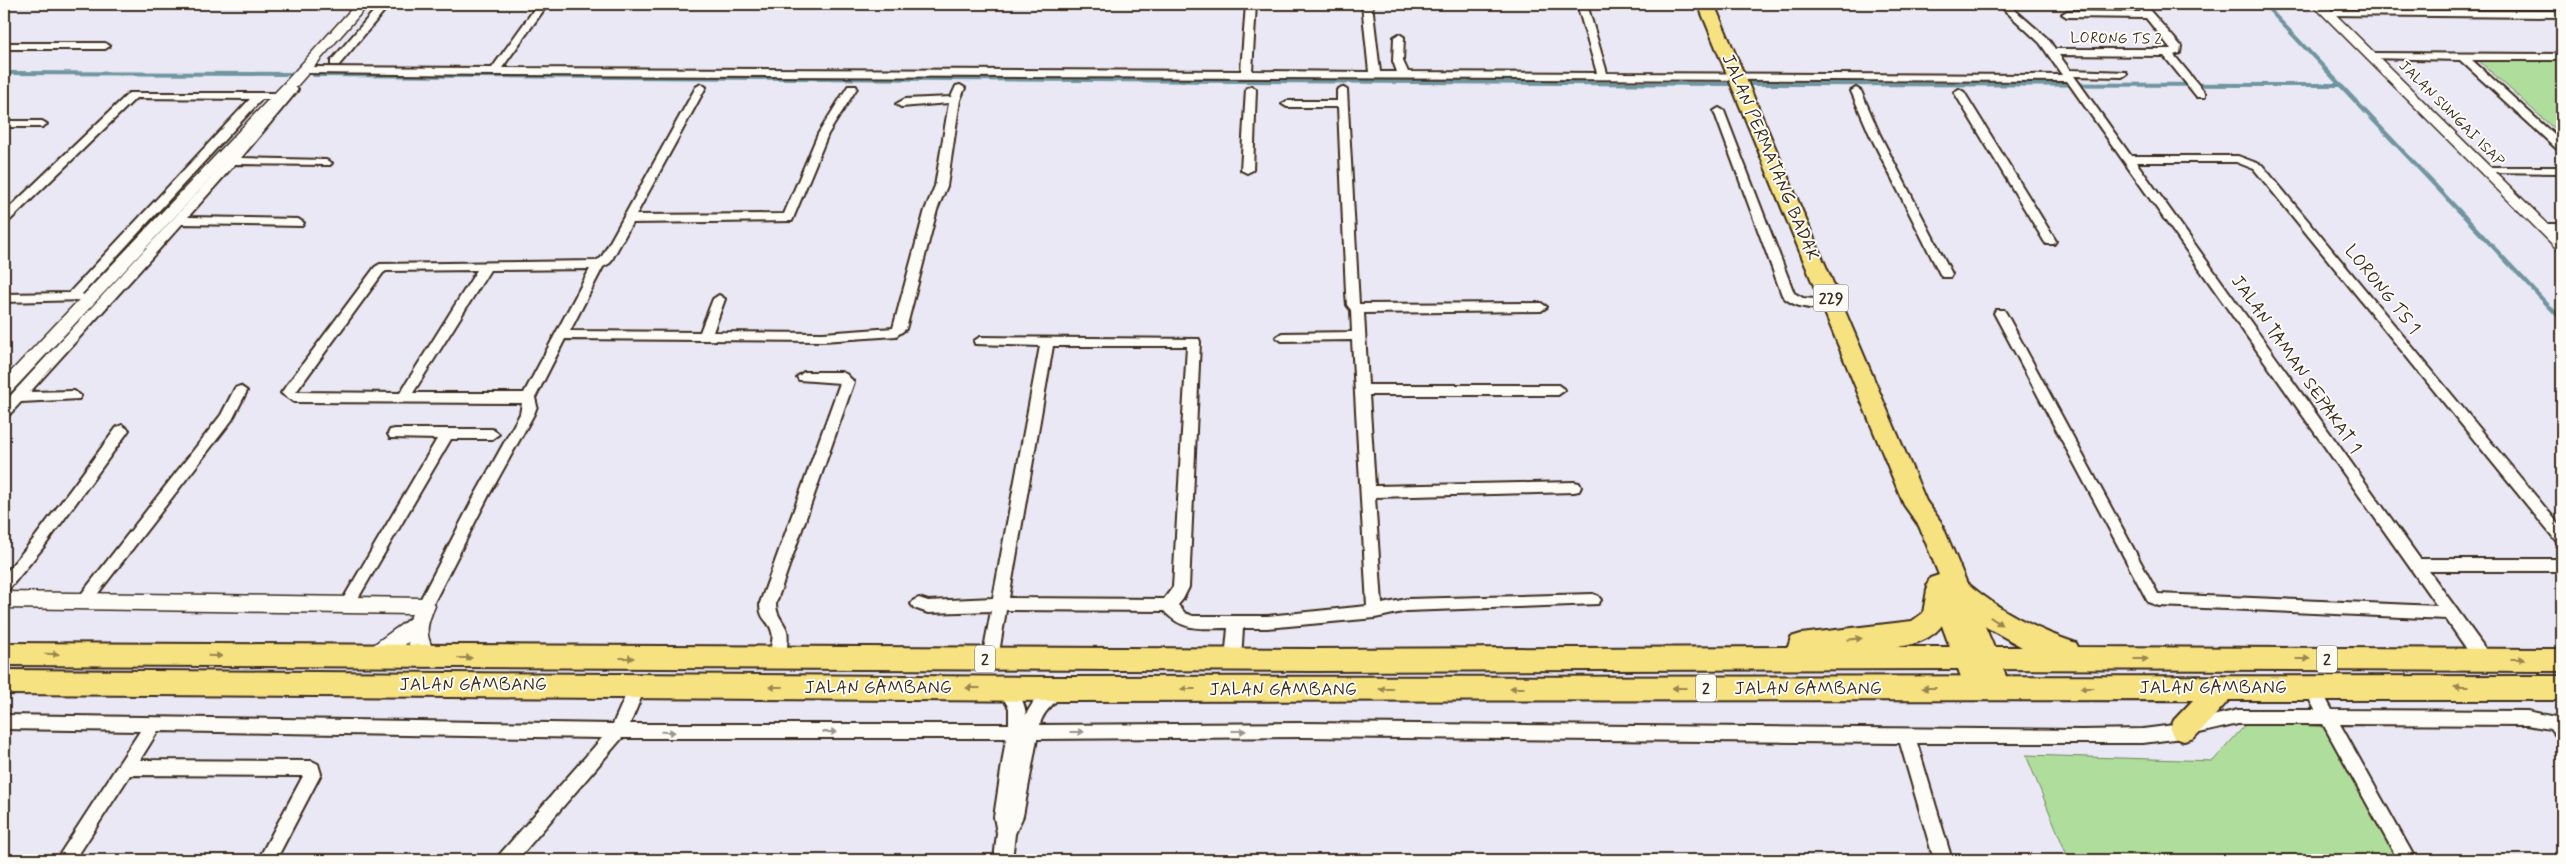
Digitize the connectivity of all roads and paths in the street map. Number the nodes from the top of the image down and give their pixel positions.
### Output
1 (363, 4) edge
2 (385, 4) edge
3 (543, 4) edge
4 (1251, 4) edge
5 (1367, 4) edge
6 (1582, 4) edge
7 (1706, 4) edge
8 (2003, 4) edge
9 (2139, 4) edge
10 (2405, 4) edge
11 (2323, 8) edge
12 (2415, 13) junction
13 (2067, 14) dead end
14 (2562, 14) edge
15 (2149, 15) junction
16 (1399, 37) dead end
17 (4, 46) edge
18 (105, 46) dead end
19 (2177, 49) joint
20 (2052, 52) junction
21 (2167, 54) junction
22 (2371, 56) junction
23 (2463, 57) junction
24 (2562, 57) edge
25 (379, 62) dead end
26 (335, 63) junction
27 (307, 66) junction
28 (494, 72) junction
29 (2122, 74) dead end
30 (1246, 76) junction
31 (1375, 76) junction
32 (1404, 76) junction
33 (1603, 77) junction
34 (1737, 77) junction
35 (2072, 81) junction
36 (701, 87) dead end
37 (852, 88) dead end
38 (960, 88) dead end
39 (293, 89) dead end
40 (1251, 89) dead end
41 (2196, 89) dead end
42 (1342, 90) dead end
43 (1856, 91) dead end
44 (1959, 92) dead end
45 (259, 96) junction
46 (278, 96) junction
47 (955, 100) junction
48 (901, 104) dead end
49 (1287, 104) dead end
50 (1342, 104) junction
51 (1719, 111) dead end
52 (4, 124) edge
53 (42, 124) dead end
54 (2562, 148) edge
55 (2128, 159) junction
56 (232, 161) junction
57 (326, 163) dead end
58 (1247, 170) dead end
59 (2486, 170) junction
60 (2562, 170) edge
61 (4, 219) edge
62 (628, 219) junction
63 (179, 220) junction
64 (298, 223) dead end
65 (2544, 228) junction
66 (2562, 228) edge
67 (2050, 241) dead end
68 (2562, 246) edge
69 (486, 266) junction
70 (598, 266) junction
71 (1946, 274) dead end
72 (90, 297) junction
73 (4, 298) edge
74 (72, 298) junction
75 (719, 300) dead end
76 (1833, 304) junction
77 (1540, 307) dead end
78 (1357, 309) junction
79 (2000, 313) dead end
80 (561, 334) junction
81 (705, 336) junction
82 (1358, 336) junction
83 (1282, 337) dead end
84 (980, 340) dead end
85 (1046, 341) junction
86 (804, 377) dead end
87 (4, 389) edge
88 (1361, 390) junction
89 (1558, 390) dead end
90 (240, 391) dead end
91 (74, 396) dead end
92 (17, 397) junction
93 (404, 397) junction
94 (528, 398) junction
95 (4, 412) edge
96 (122, 430) dead end
97 (395, 434) dead end
98 (492, 434) dead end
99 (446, 435) junction
100 (1574, 487) dead end
101 (1368, 492) junction
102 (2562, 538) edge
103 (2417, 565) junction
104 (2562, 566) edge
105 (4, 585) edge
106 (1949, 590) junction
107 (4, 600) edge
108 (1594, 600) dead end
109 (84, 601) junction
110 (348, 604) junction
111 (919, 604) dead end
112 (1000, 604) junction
113 (1168, 605) junction
114 (1375, 612) junction
115 (2450, 613) junction
116 (421, 615) junction
117 (1236, 622) junction
118 (4, 654) edge
119 (369, 657) junction
120 (428, 658) junction
121 (777, 658) junction
122 (1667, 658) junction
123 (1976, 658) junction
124 (990, 659) junction
125 (2092, 659) junction
126 (2483, 659) junction
127 (1233, 660) junction
128 (2562, 660) edge
129 (4, 682) edge
130 (638, 686) junction
131 (2311, 687) junction
132 (1005, 688) junction
133 (1988, 688) junction
134 (2222, 688) junction
135 (2562, 688) edge
136 (1057, 689) junction
137 (2328, 717) junction
138 (4, 722) edge
139 (154, 723) junction
140 (2184, 729) junction
141 (619, 730) junction
142 (1022, 732) junction
143 (2562, 732) edge
144 (1907, 737) junction
145 (125, 767) junction
146 (65, 860) edge
147 (268, 860) edge
148 (506, 860) edge
149 (1003, 860) edge
150 (1943, 860) edge
151 (2407, 860) edge

1 - 27 street
2 - 26 street
3 - 28 street
4 - 30 street
5 - 31 street
6 - 33 street
7 - 34 main road, JALAN PERMATANG BADAK / 229
8 - 20 street, JALAN TAMAN SEPAKAT 1
9 - 15 street
10 - 12 street
11 - 12 street
11 - 22 street, JALAN SUNGAI ISAP
12 - 14 street
13 - 15 street
15 - 19 street
16 - 32 street
17 - 18 street
19 - 21 street, LORONG TS 2
20 - 21 street, LORONG TS 2
20 - 35 street, JALAN TAMAN SEPAKAT 1
21 - 41 street
22 - 23 street
22 - 59 street, JALAN SUNGAI ISAP
23 - 24 street
23 - 54 street
25 - 26 street
26 - 27 street
27 - 28 street
27 - 46 street
28 - 30 street
29 - 35 street
30 - 31 street
31 - 32 street
32 - 33 street
33 - 34 street
34 - 35 street
34 - 76 main road, JALAN PERMATANG BADAK / 229
35 - 55 street, JALAN TAMAN SEPAKAT 1
36 - 62 street
37 - 62 street
38 - 47 street
39 - 56 street
40 - 58 street
42 - 50 street
43 - 71 street
44 - 67 street
45 - 46 street
45 - 61 street
45 - 74 street
46 - 72 street
47 - 48 street
47 - 81 street
49 - 50 street
50 - 78 street
51 - 76 street
52 - 53 street
55 - 102 street, LORONG TS 1
55 - 103 street, JALAN TAMAN SEPAKAT 1
56 - 57 street
56 - 63 street
59 - 60 street
59 - 65 street, JALAN SUNGAI ISAP
62 - 70 street
63 - 64 street
63 - 92 street
65 - 66 street
65 - 68 street, JALAN SUNGAI ISAP
69 - 70 street
69 - 93 street
69 - 93 street
70 - 80 street
72 - 74 street
72 - 87 street
73 - 74 street
75 - 81 street
76 - 106 main road, JALAN PERMATANG BADAK / 229
77 - 78 street
78 - 82 street
79 - 115 street
80 - 81 street
80 - 94 street
82 - 83 street
82 - 88 street
84 - 85 street
85 - 112 street
85 - 113 street
86 - 121 street
88 - 89 street
88 - 101 street
90 - 109 street
91 - 92 street
92 - 95 street
93 - 94 street
94 - 116 street
96 - 105 street
97 - 99 street
98 - 99 street
99 - 110 street
100 - 101 street
101 - 114 street
103 - 104 street
103 - 115 street, JALAN TAMAN SEPAKAT 1
122 -> 106 highway
106 - 123 main road, JALAN PERMATANG BADAK / 229
106 -> 125 highway
107 - 109 street
108 - 114 street
109 - 110 street
110 - 116 street
111 - 112 street
112 - 113 street
112 - 124 street
113 - 117 street
114 - 117 street
115 - 126 street, JALAN TAMAN SEPAKAT 1
116 - 119 street
116 - 120 street
117 - 127 street
118 -> 119 highway, JALAN GAMBANG / 2
119 - 120 highway, JALAN GAMBANG / 2
120 -> 121 highway, JALAN GAMBANG / 2
121 - 124 highway, JALAN GAMBANG / 2
122 - 123 highway, JALAN GAMBANG / 2
122 - 127 highway, JALAN GAMBANG / 2
123 - 125 highway, JALAN GAMBANG / 2
123 - 133 main road, JALAN PERMATANG BADAK / 229
124 - 127 highway, JALAN GAMBANG / 2
125 -> 126 highway, JALAN GAMBANG / 2
126 -> 128 highway, JALAN GAMBANG / 2
129 - 130 highway, JALAN GAMBANG / 2
132 -> 130 highway, JALAN GAMBANG / 2
130 - 141 street
131 - 134 highway, JALAN GAMBANG / 2
135 -> 131 highway, JALAN GAMBANG / 2
131 - 137 street
132 - 136 highway, JALAN GAMBANG / 2
132 - 142 street
134 -> 133 highway, JALAN GAMBANG / 2
133 -> 136 highway, JALAN GAMBANG / 2
134 - 140 highway
136 - 142 street
137 - 140 street
137 - 143 street
137 - 151 street
138 - 139 street
139 - 141 street
139 - 145 street
140 - 144 street
141 -> 142 street
141 - 148 street
142 -> 144 street
142 - 149 street
144 - 150 street
145 - 146 street
145 - 147 street

